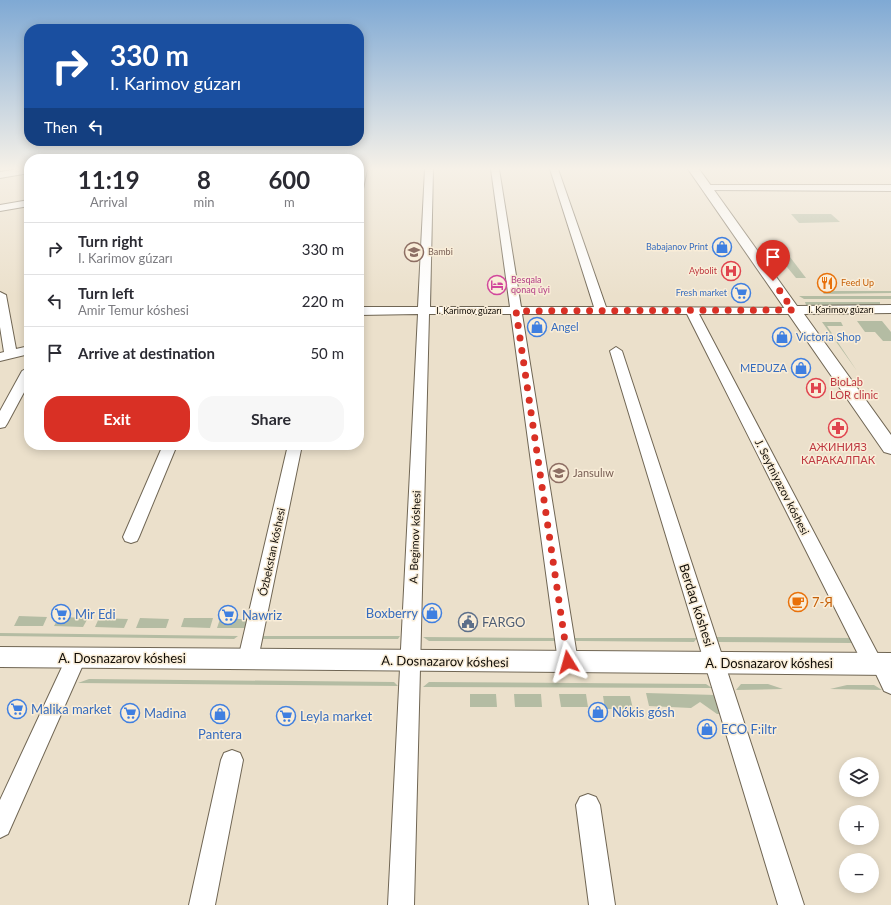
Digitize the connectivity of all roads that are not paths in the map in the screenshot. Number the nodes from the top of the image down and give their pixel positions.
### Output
1 (427, 211) edge
2 (501, 211) edge
3 (568, 211) edge
4 (723, 211) edge
5 (0, 295) edge
6 (601, 310) junction
7 (691, 310) junction
8 (793, 310) junction
9 (891, 310) edge
10 (364, 311) edge
11 (422, 311) junction
12 (516, 311) junction
13 (24, 351) edge
14 (616, 351) dead end
15 (6, 356) edge
16 (24, 380) edge
17 (0, 424) edge
18 (891, 448) edge
19 (168, 450) edge
20 (294, 450) edge
21 (131, 537) dead end
22 (0, 657) edge
23 (76, 658) junction
24 (248, 659) junction
25 (410, 661) junction
26 (568, 662) junction
27 (715, 663) junction
28 (884, 669) edge
29 (232, 760) dead end
30 (588, 805) dead end
31 (0, 826) edge
32 (202, 905) edge
33 (401, 905) edge
34 (602, 905) edge
35 (791, 905) edge

1 - 11 street, A. Begimov kóshesi
2 - 12 street
3 - 6 street
4 - 8 main road
5 - 15 street
6 - 7 street, I. Karimov gúzarı
6 - 12 street, I. Karimov gúzarı
7 - 8 street, I. Karimov gúzarı
7 - 28 street, J. Seytniyazov kóshesi
8 - 9 main road, I. Karimov gúzarı
8 - 18 main road
10 - 11 street, I. Karimov gúzarı
11 - 12 street, I. Karimov gúzarı
11 - 25 street, A. Begimov kóshesi
12 - 26 street
13 - 15 street
14 - 27 street, Berdaq kóshesi
16 - 17 street
19 - 21 street
20 - 24 street, Ózbekstan kóshesi
22 - 23 main road, A. Dosnazarov kóshesi
23 - 24 main road, A. Dosnazarov kóshesi
23 - 31 street
24 - 25 main road, A. Dosnazarov kóshesi
25 - 26 main road, A. Dosnazarov kóshesi
25 - 33 street, A. Begimov kóshesi
26 - 27 main road, A. Dosnazarov kóshesi
27 - 28 main road, A. Dosnazarov kóshesi
27 - 35 street, Berdaq kóshesi
29 - 32 street
30 - 34 street

